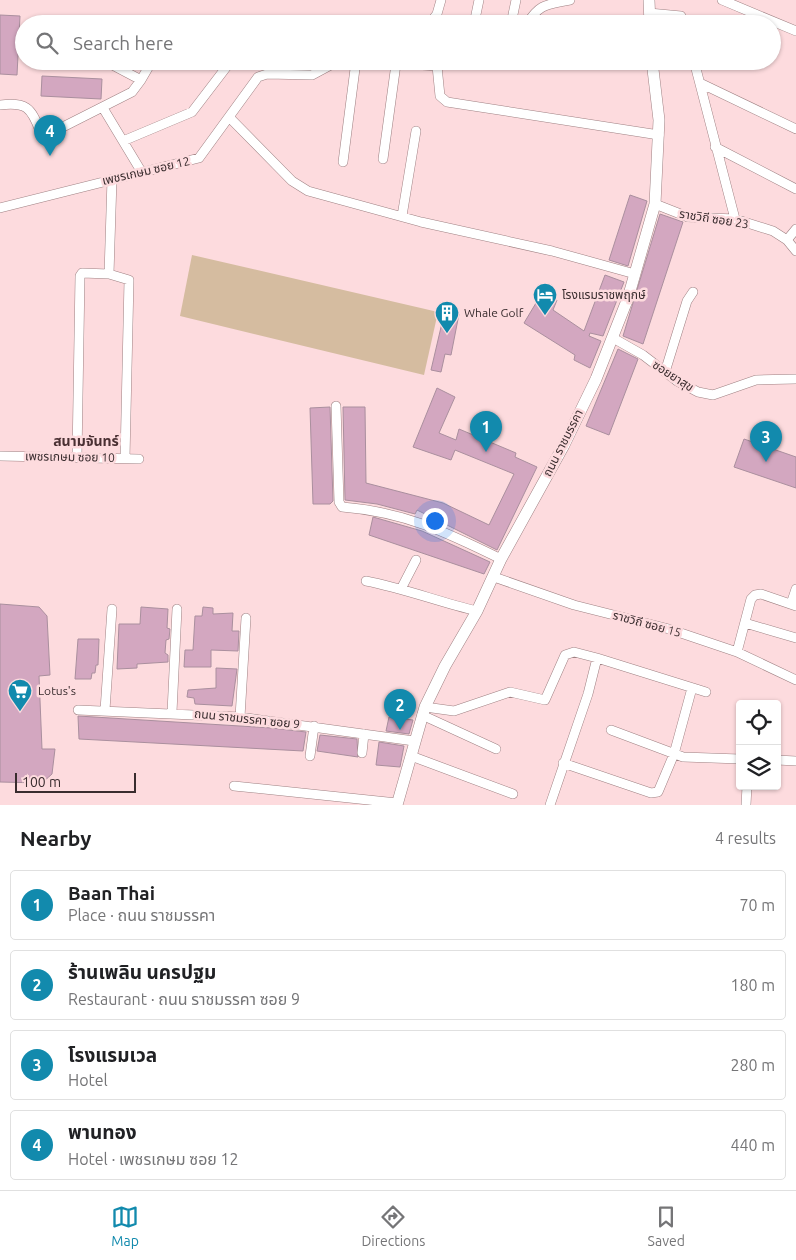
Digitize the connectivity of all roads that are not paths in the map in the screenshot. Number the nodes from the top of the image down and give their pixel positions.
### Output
1 (441, 0) edge
2 (480, 0) edge
3 (516, 0) edge
4 (570, 0) edge
5 (649, 0) edge
6 (722, 0) edge
7 (437, 15) edge
8 (476, 15) edge
9 (513, 15) edge
10 (532, 15) edge
11 (649, 15) edge
12 (758, 15) edge
13 (781, 25) edge
14 (796, 31) edge
15 (122, 70) edge
16 (147, 70) edge
17 (224, 70) edge
18 (321, 70) edge
19 (355, 70) edge
20 (395, 70) edge
21 (437, 70) edge
22 (653, 70) edge
23 (696, 70) edge
24 (141, 80) junction
25 (700, 83) junction
26 (0, 105) edge
27 (103, 108) junction
28 (229, 117) junction
29 (796, 129) edge
30 (416, 131) dead end
31 (659, 135) junction
32 (123, 142) junction
33 (716, 147) junction
34 (383, 159) dead end
35 (343, 162) dead end
36 (141, 171) junction
37 (112, 179) junction
38 (796, 189) edge
39 (655, 204) junction
40 (0, 208) edge
41 (402, 216) junction
42 (735, 220) junction
43 (796, 229) edge
44 (787, 240) junction
45 (796, 251) edge
46 (109, 274) junction
47 (635, 274) junction
48 (693, 292) dead end
49 (612, 338) junction
50 (665, 372) junction
51 (796, 379) edge
52 (336, 406) dead end
53 (0, 456) edge
54 (77, 457) junction
55 (125, 458) junction
56 (139, 459) dead end
57 (501, 559) junction
58 (416, 560) dead end
59 (494, 577) junction
60 (366, 581) dead end
61 (401, 589) junction
62 (796, 589) edge
63 (794, 605) edge
64 (112, 609) dead end
65 (177, 609) dead end
66 (477, 611) junction
67 (246, 618) dead end
68 (745, 623) junction
69 (796, 638) edge
70 (737, 652) junction
71 (597, 658) junction
72 (796, 680) edge
73 (692, 688) junction
74 (706, 692) dead end
75 (78, 710) dead end
76 (105, 710) junction
77 (424, 711) junction
78 (172, 712) junction
79 (240, 717) junction
80 (314, 726) junction
81 (611, 730) dead end
82 (364, 734) junction
83 (414, 741) junction
84 (496, 749) dead end
85 (362, 753) dead end
86 (674, 754) junction
87 (310, 756) dead end
88 (411, 756) junction
89 (736, 759) edge
90 (781, 760) edge
91 (796, 761) edge
92 (562, 763) junction
93 (234, 786) dead end
94 (747, 790) edge
95 (513, 794) dead end
96 (397, 804) edge
97 (550, 805) edge
98 (746, 805) edge

1 - 7 street
2 - 8 street
3 - 9 street
4 - 10 street
5 - 11 street
6 - 12 street
13 - 14 street
15 - 24 street
16 - 24 street
17 - 32 street
18 - 28 street, เพชรเกษม ซอย 12
19 - 35 street
20 - 34 street
21 - 31 street
22 - 31 street, ถนน ราชมรรคา
23 - 25 street
24 - 27 street
25 - 29 street
25 - 33 street
26 - 27 street
27 - 32 street
28 - 36 street, เพชรเกษม ซอย 12
28 - 41 street
30 - 41 street
31 - 39 street, ถนน ราชมรรคา
32 - 36 street
33 - 38 street
33 - 42 street
36 - 37 street, เพชรเกษม ซอย 12
37 - 40 street, เพชรเกษม ซอย 12
37 - 46 street
39 - 42 street, ราชวิถี ซอย 23
39 - 47 street, ถนน ราชมรรคา
41 - 47 street
42 - 44 street, ราชวิถี ซอย 23
43 - 44 street
44 - 45 street, ราชวิถี ซอย 23
46 - 54 street
46 - 55 street
47 - 49 street, ถนน ราชมรรคา
48 - 50 street
49 - 50 street, ซอยยาสุข
49 - 57 street, ถนน ราชมรรคา
50 - 51 street, ซอยยาสุข
52 - 57 street
53 - 54 street, เพชรเกษม ซอย 10
54 - 55 street, เพชรเกษม ซอย 10
55 - 56 street, เพชรเกษม ซอย 10
57 - 59 street, ถนน ราชมรรคา
58 - 61 street
59 - 66 street, ถนน ราชมรรคา
59 - 70 street, ราชวิถี ซอย 15
60 - 61 street
61 - 66 street
62 - 63 street
63 - 68 street
64 - 76 street
65 - 78 street
66 - 77 street, ถนน ราชมรรคา
67 - 79 street
68 - 69 street
68 - 70 street
70 - 72 street, ราชวิถี ซอย 15
71 - 73 street
71 - 77 street
71 - 92 street
73 - 74 street
73 - 86 street
75 - 76 street, ถนน ราชมรรคา ซอย 9
76 - 78 street, ถนน ราชมรรคา ซอย 9
77 - 83 street, ถนน ราชมรรคา
77 - 84 street
78 - 79 street, ถนน ราชมรรคา ซอย 9
79 - 80 street, ถนน ราชมรรคา ซอย 9
80 - 82 street, ถนน ราชมรรคา ซอย 9
80 - 87 street
81 - 86 street
82 - 83 street, ถนน ราชมรรคา ซอย 9
82 - 85 street
83 - 88 street, ถนน ราชมรรคา
86 - 89 street
86 - 92 street
88 - 95 street
88 - 96 street, ถนน ราชมรรคา
90 - 91 street
92 - 97 street
93 - 96 street
94 - 98 street

